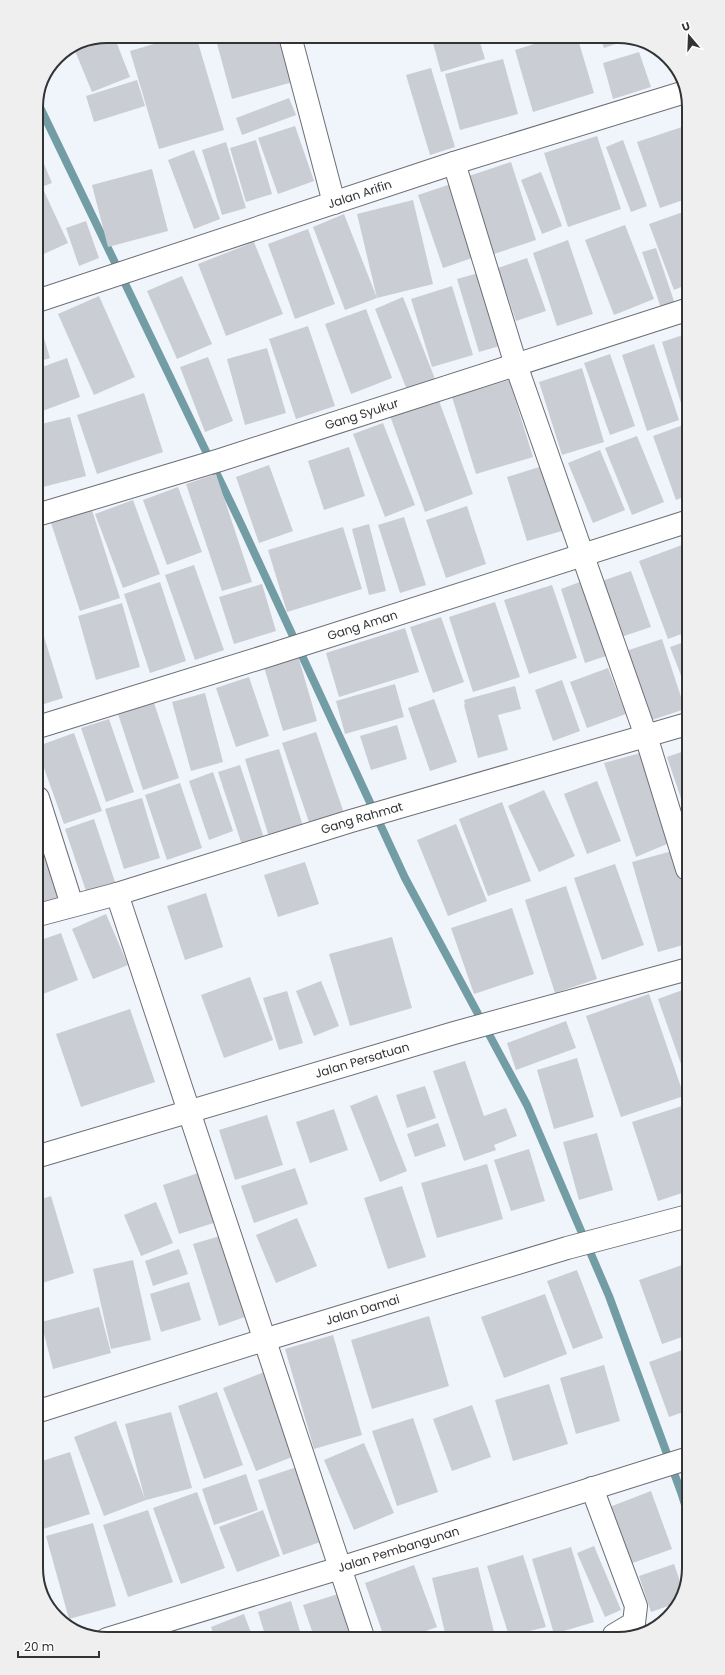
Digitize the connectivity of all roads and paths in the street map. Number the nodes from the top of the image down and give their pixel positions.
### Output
1 (292, 43) edge
2 (681, 93) edge
3 (454, 163) junction
4 (334, 202) junction
5 (43, 299) edge
6 (682, 311) edge
7 (516, 366) junction
8 (43, 513) edge
9 (682, 523) edge
10 (584, 555) junction
11 (43, 725) edge
12 (682, 725) edge
13 (646, 736) junction
14 (43, 814) edge
15 (682, 853) edge
16 (117, 894) junction
17 (72, 905) junction
18 (43, 914) edge
19 (682, 971) edge
20 (190, 1112) junction
21 (43, 1155) edge
22 (682, 1218) edge
23 (264, 1340) junction
24 (43, 1410) edge
25 (682, 1460) edge
26 (592, 1488) junction
27 (340, 1568) junction
28 (130, 1632) edge
29 (361, 1632) edge
30 (620, 1632) edge

1 - 4 street
2 - 3 street, Jalan Arifin
3 - 4 street, Jalan Arifin
3 - 7 street
4 - 5 street, Jalan Arifin
6 - 7 street, Gang Syukur
7 - 8 street, Gang Syukur
7 - 10 street
9 - 10 street, Gang Aman
10 - 11 street, Gang Aman
10 - 13 street
12 - 13 street, Gang Rahmat
13 - 15 street
13 - 16 street, Gang Rahmat
14 - 17 street
16 - 17 street, Gang Rahmat
16 - 20 street
17 - 18 street, Gang Rahmat
19 - 20 street, Jalan Persatuan
20 - 21 street, Jalan Persatuan
20 - 23 street
22 - 23 street, Jalan Damai
23 - 24 street, Jalan Damai
23 - 27 street
25 - 26 street, Jalan Pembangunan
26 - 27 street, Jalan Pembangunan
26 - 30 street
27 - 28 street, Jalan Pembangunan
27 - 29 street

